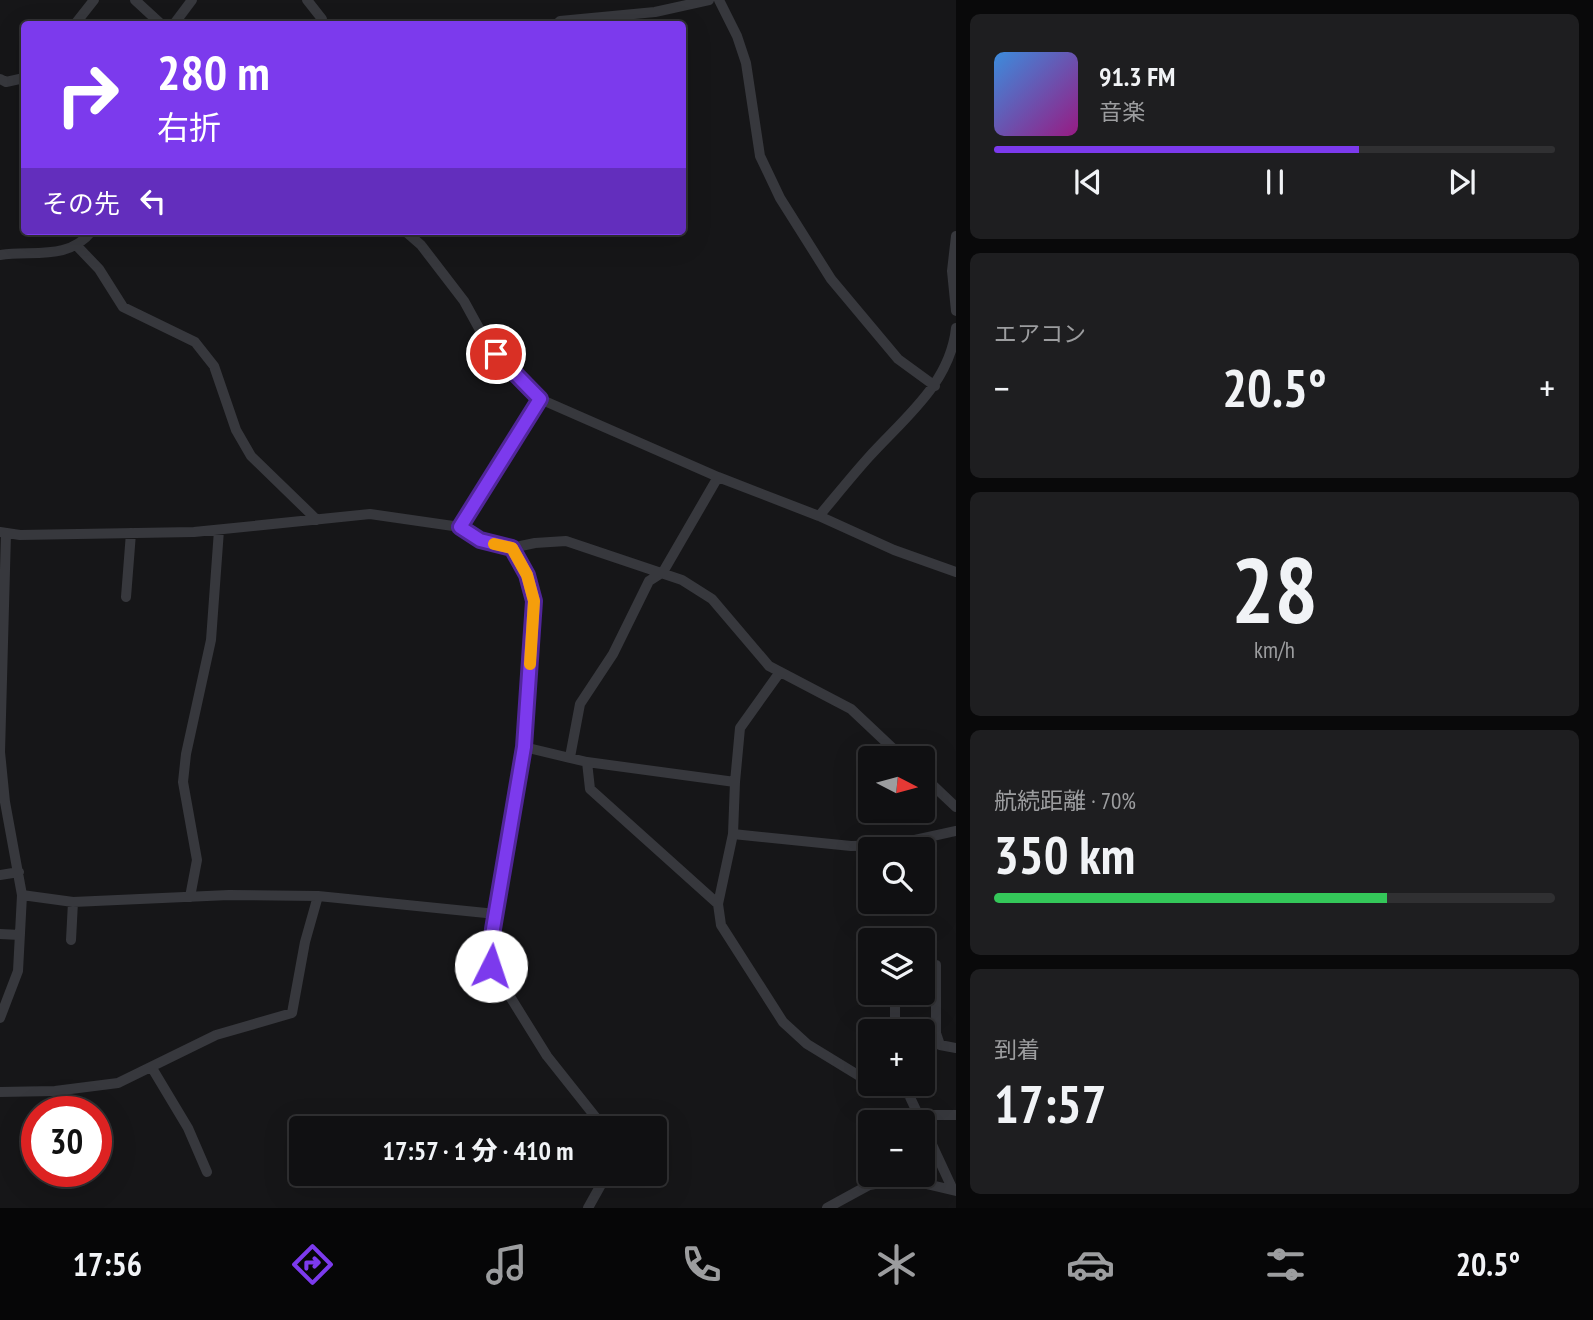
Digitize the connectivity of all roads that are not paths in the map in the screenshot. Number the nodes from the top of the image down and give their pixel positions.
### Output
1 (94, 0) edge
2 (135, 0) edge
3 (192, 0) edge
4 (307, 0) edge
5 (652, 0) edge
6 (709, 0) edge
7 (719, 0) edge
8 (655, 12) junction
9 (322, 19) dead end
10 (77, 21) edge
11 (158, 21) edge
12 (176, 21) edge
13 (561, 21) edge
14 (0, 79) edge
15 (21, 79) edge
16 (88, 235) edge
17 (410, 235) edge
18 (956, 236) edge
19 (77, 246) junction
20 (0, 255) edge
21 (956, 311) edge
22 (956, 328) edge
23 (935, 386) junction
24 (540, 399) junction
25 (718, 477) junction
26 (820, 516) junction
27 (317, 520) junction
28 (460, 527) junction
29 (219, 530) junction
30 (3, 533) edge
31 (131, 533) junction
32 (512, 548) junction
33 (663, 572) junction
34 (956, 572) edge
35 (127, 597) dead end
36 (780, 672) junction
37 (891, 746) edge
38 (524, 747) junction
39 (0, 752) edge
40 (570, 757) junction
41 (587, 762) junction
42 (735, 782) junction
43 (935, 787) edge
44 (956, 807) edge
45 (956, 831) edge
46 (733, 834) junction
47 (19, 872) junction
48 (0, 875) edge
49 (22, 895) junction
50 (318, 896) junction
51 (190, 897) junction
52 (73, 902) junction
53 (718, 904) junction
54 (496, 914) junction
55 (0, 934) edge
56 (20, 934) junction
57 (71, 940) dead end
58 (935, 965) edge
59 (4, 996) edge
60 (0, 1018) edge
61 (936, 1033) joint
62 (956, 1048) edge
63 (152, 1068) junction
64 (858, 1075) edge
65 (0, 1092) edge
66 (935, 1115) edge
67 (956, 1115) edge
68 (595, 1116) edge
69 (935, 1148) edge
70 (207, 1172) dead end
71 (600, 1186) edge
72 (955, 1191) edge
73 (588, 1208) edge
74 (827, 1208) edge

1 - 10 street
2 - 11 street
3 - 12 street
4 - 9 street
5 - 8 street
6 - 8 street
7 - 23 street
8 - 13 street
14 - 15 street
16 - 19 street
17 - 24 street
18 - 21 street
19 - 20 street
19 - 27 street
22 - 23 street
23 - 26 street
24 - 25 street
24 - 28 street
25 - 26 street
25 - 33 street
26 - 34 street
27 - 28 street
27 - 29 street
28 - 32 street
29 - 31 street
29 - 51 street
30 - 31 street
30 - 39 street
31 - 35 street
32 - 33 street
32 - 38 street
33 - 36 street
33 - 40 street
36 - 37 street
36 - 42 street
38 - 40 street
38 - 54 street
39 - 47 street
40 - 41 street
41 - 42 street
41 - 53 street
42 - 46 street
43 - 44 street
45 - 46 street
46 - 53 street
47 - 48 street
47 - 49 street
49 - 52 street
49 - 56 street
50 - 51 street
50 - 54 street
50 - 63 street
51 - 52 street
52 - 57 street
53 - 64 street
54 - 68 street
55 - 56 street
56 - 59 street
58 - 61 street
59 - 60 street
61 - 62 street
63 - 65 street
63 - 70 street
66 - 67 street
69 - 72 street
71 - 73 street
72 - 74 street

